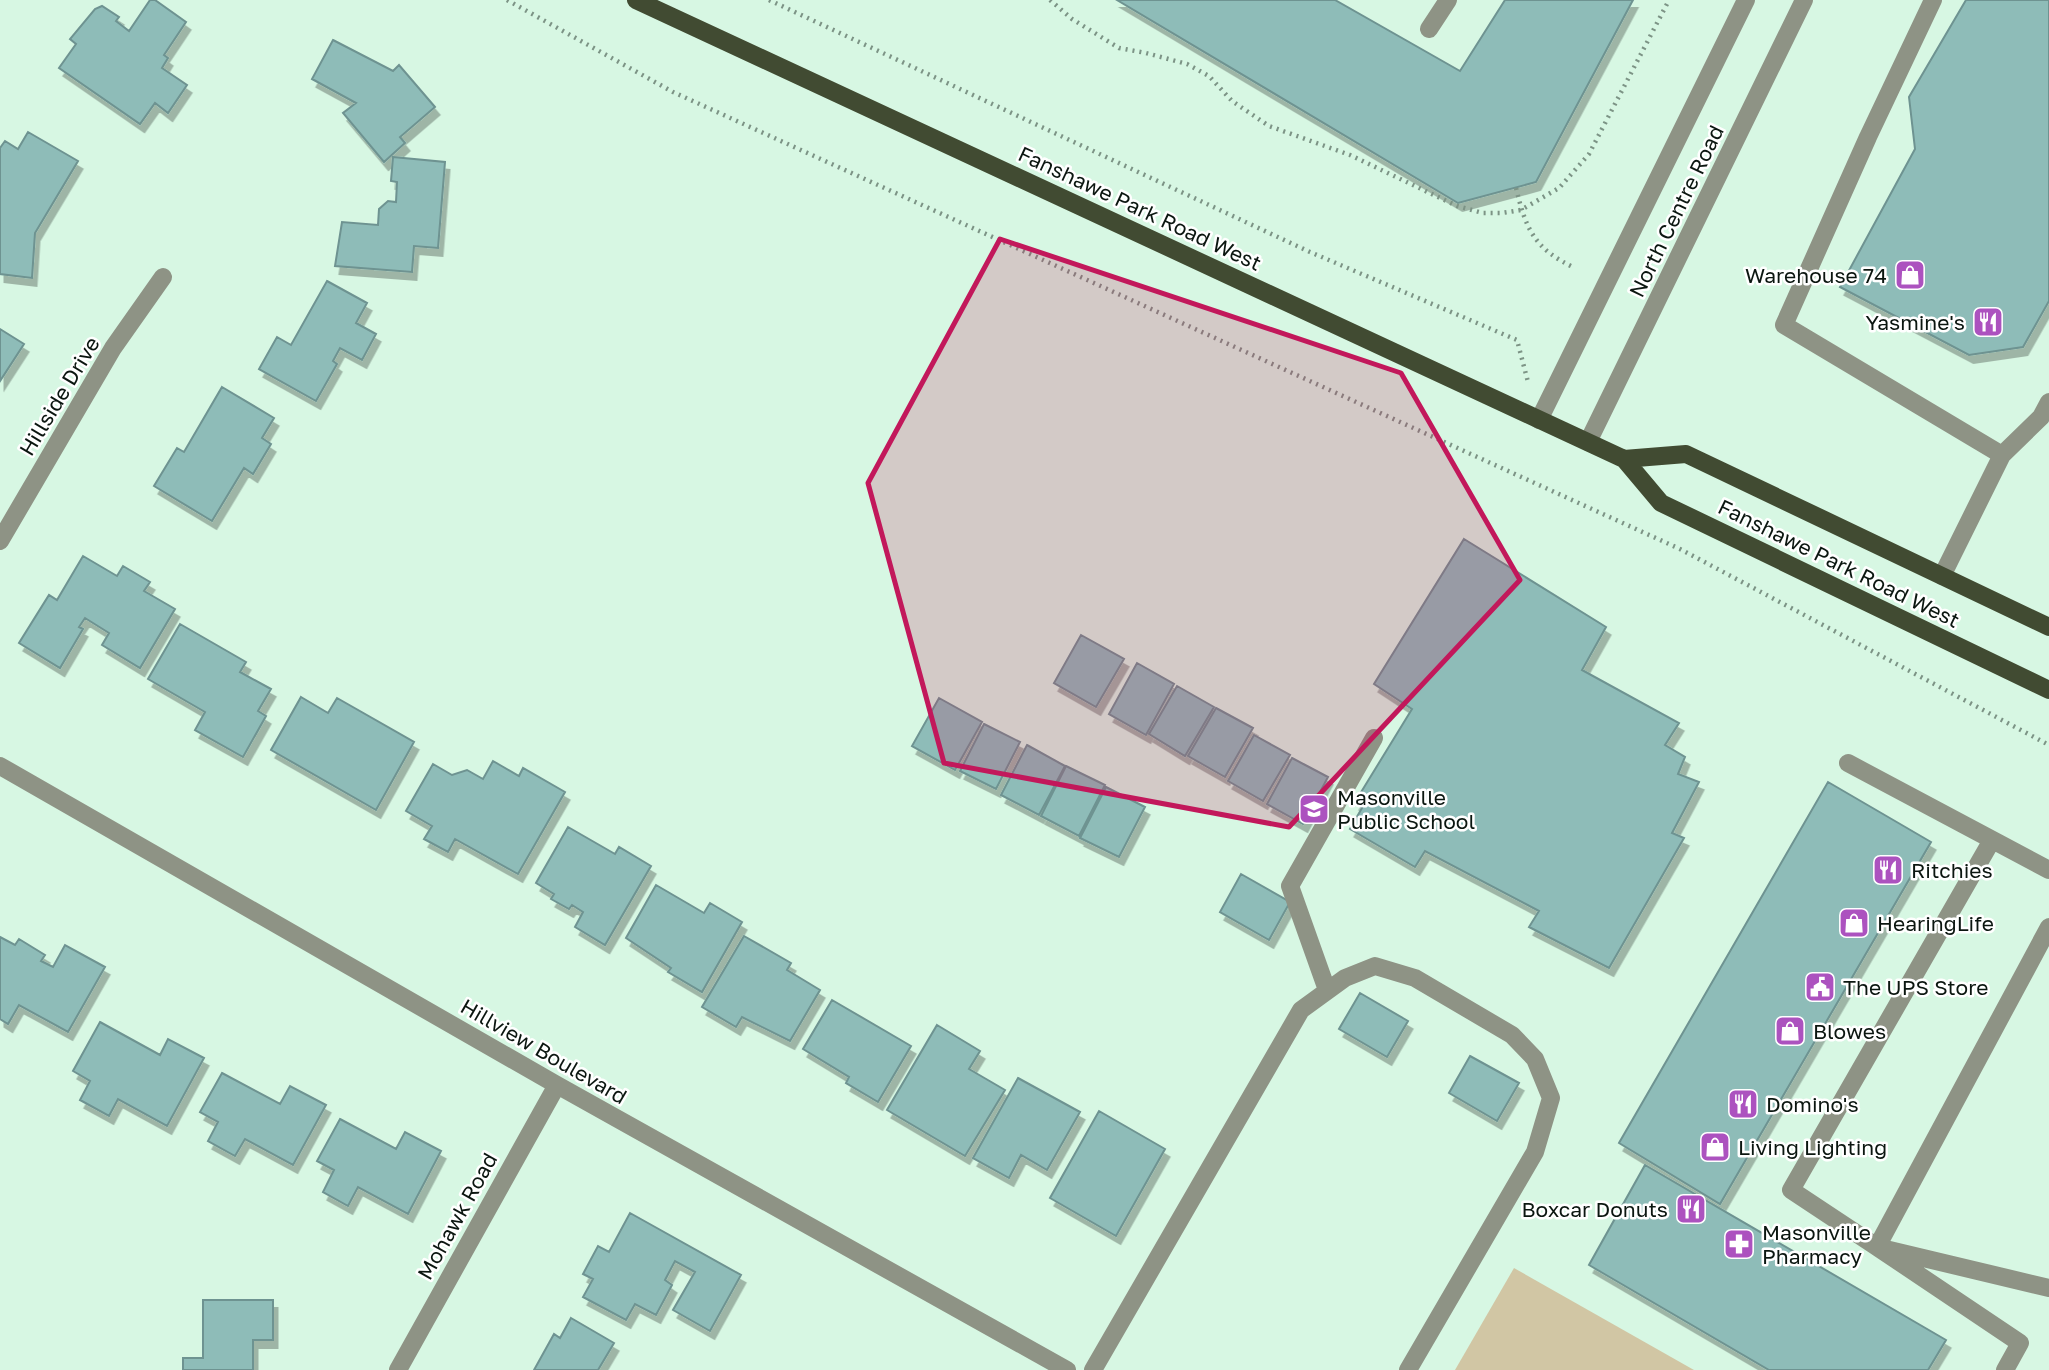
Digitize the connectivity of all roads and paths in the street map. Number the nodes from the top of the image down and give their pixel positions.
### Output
1 (506, 0) edge
2 (636, 0) edge
3 (769, 0) edge
4 (1050, 0) edge
5 (1448, 0) edge
6 (1669, 0) edge
7 (1746, 0) edge
8 (1804, 0) edge
9 (1933, 0) edge
10 (1429, 29) dead end
11 (1516, 188) dead end
12 (1521, 210) junction
13 (1575, 268) dead end
14 (163, 277) dead end
15 (2049, 402) edge
16 (1539, 420) junction
17 (1588, 442) junction
18 (2002, 455) junction
19 (1624, 459) junction
20 (0, 541) edge
21 (1942, 576) junction
22 (2049, 626) edge
23 (2049, 690) edge
24 (1374, 737) dead end
25 (2049, 745) edge
26 (1848, 763) dead end
27 (0, 766) edge
28 (1992, 840) junction
29 (2049, 870) edge
30 (2049, 927) edge
31 (1327, 990) junction
32 (557, 1085) junction
33 (1877, 1247) junction
34 (2049, 1287) edge
35 (398, 1370) edge
36 (1067, 1370) edge
37 (1093, 1370) edge
38 (1408, 1370) edge
39 (2005, 1370) edge

1 - 25 path
2 - 16 main road, Fanshawe Park Road West
3 - 16 path
4 - 12 path
5 - 10 street
6 - 12 path
7 - 16 street, North Centre Road
8 - 17 street, North Centre Road
9 - 18 street
11 - 12 path
12 - 13 path
14 - 20 street, Hillside Drive
15 - 18 street
16 - 17 main road, Fanshawe Park Road West
17 - 19 main road, Fanshawe Park Road West
18 - 21 street
19 - 21 main road, Fanshawe Park Road West
19 - 23 main road, Fanshawe Park Road West
21 - 22 main road, Fanshawe Park Road West
24 - 31 street
26 - 28 street
27 - 32 street, Hillview Boulevard
28 - 29 street
28 - 33 street
30 - 33 street
31 - 37 street
31 - 38 street
32 - 35 street, Mohawk Road
32 - 36 street, Hillview Boulevard
33 - 34 street
33 - 39 street

